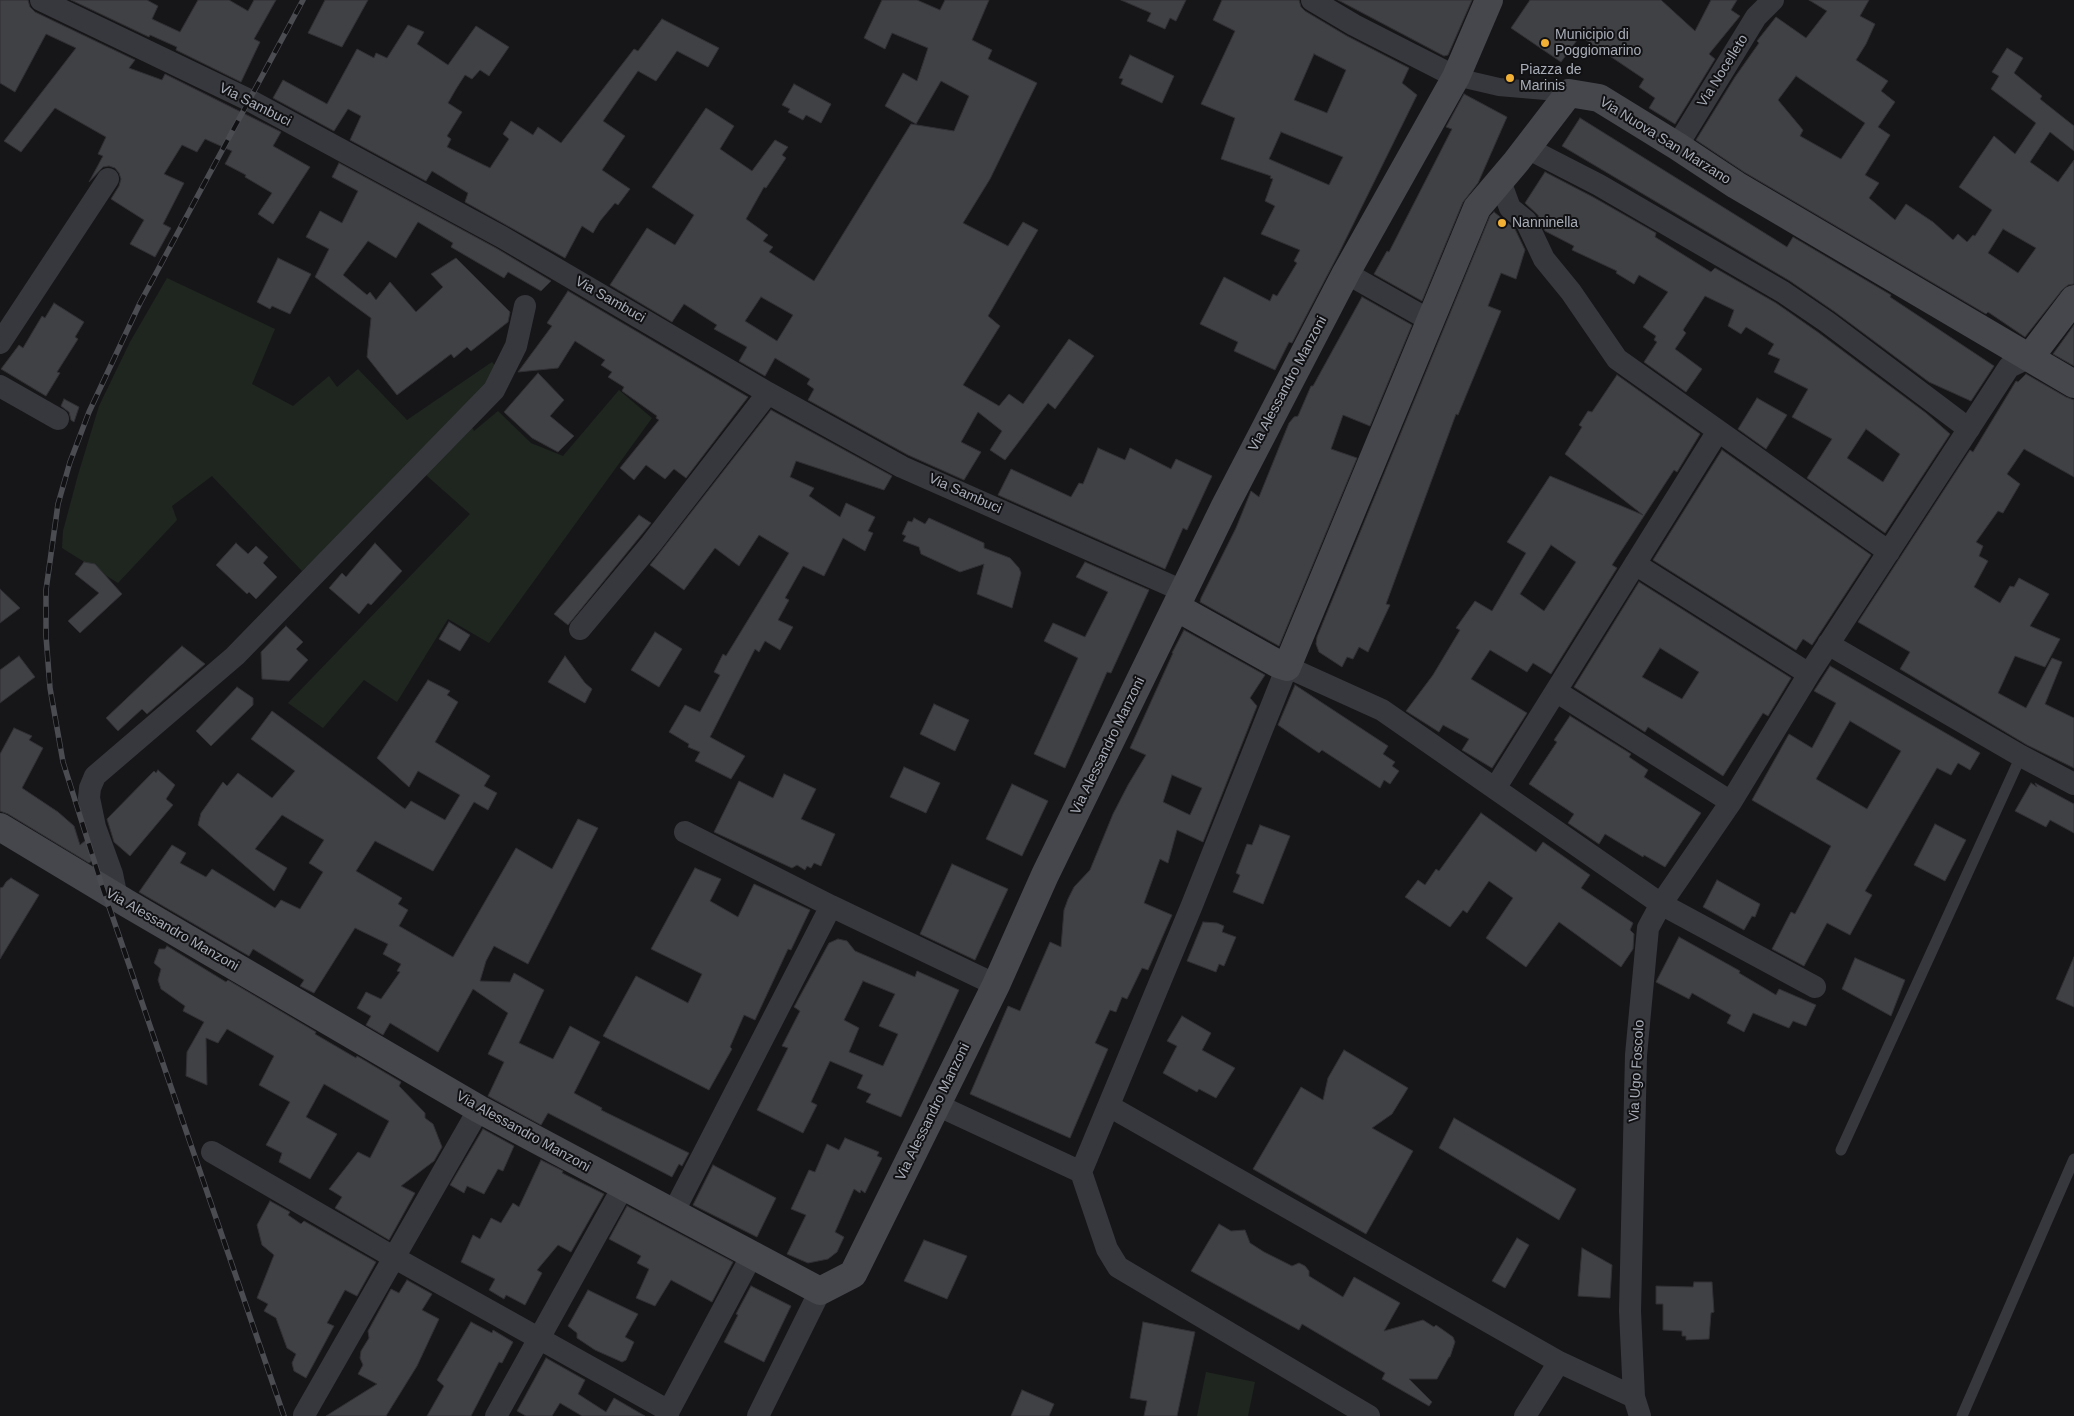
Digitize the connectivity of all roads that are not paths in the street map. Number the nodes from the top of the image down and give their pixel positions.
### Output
1 (41, 0) edge
2 (1312, 0) edge
3 (1489, 0) edge
4 (1773, 0) edge
5 (1456, 77) junction
6 (1569, 93) junction
7 (1677, 146) junction
8 (1527, 148) junction
9 (108, 179) dead end
10 (1500, 181) junction
11 (1346, 273) junction
12 (2074, 299) edge
13 (525, 306) dead end
14 (1431, 321) junction
15 (0, 343) edge
16 (2030, 357) junction
17 (2074, 384) edge
18 (0, 386) edge
19 (768, 393) junction
20 (58, 419) dead end
21 (1969, 429) junction
22 (1718, 432) junction
23 (1889, 552) junction
24 (1635, 564) junction
25 (1179, 599) junction
26 (580, 629) dead end
27 (1828, 644) junction
28 (1287, 667) junction
29 (1809, 674) junction
30 (1557, 692) junction
31 (2021, 756) junction
32 (2074, 784) edge
33 (1496, 788) junction
34 (1731, 802) junction
35 (0, 827) edge
36 (685, 832) dead end
37 (117, 898) junction
38 (1661, 904) junction
39 (831, 906) junction
40 (996, 985) junction
41 (1815, 987) dead end
42 (936, 1105) junction
43 (1109, 1106) junction
44 (479, 1109) junction
45 (1840, 1150) dead end
46 (212, 1152) dead end
47 (2074, 1159) edge
48 (1081, 1172) junction
49 (623, 1187) junction
50 (673, 1213) junction
51 (752, 1255) junction
52 (395, 1258) junction
53 (820, 1291) junction
54 (540, 1338) junction
55 (1559, 1362) junction
56 (1637, 1406) edge
57 (668, 1413) edge
58 (304, 1415) edge
59 (496, 1416) edge
60 (758, 1416) edge
61 (1369, 1416) edge
62 (1525, 1416) edge
63 (1962, 1416) edge

1 - 19 street, Via Sambuci
2 - 5 street
3 - 5 main road, Via Alessandro Manzoni
4 - 7 street, Via Nocelleto
5 - 6 street
5 - 11 main road, Via Alessandro Manzoni
6 - 7 main road, Via Nuova San Marzano
6 - 8 main road
7 - 16 main road, Via Nuova San Marzano
8 - 10 main road
8 - 21 street
9 - 15 street
10 - 14 main road
10 - 22 street
11 - 14 street
11 - 25 main road, Via Alessandro Manzoni
12 - 16 main road
13 - 37 street
14 - 28 main road
16 - 17 main road, Via Nuova San Marzano
16 - 21 street, Via Ugo Foscolo
18 - 20 street
19 - 25 street, Via Sambuci
19 - 26 street
21 - 23 street, Via Ugo Foscolo
22 - 23 street
22 - 24 street
23 - 27 street, Via Ugo Foscolo
24 - 29 street
24 - 30 street
25 - 28 main road
25 - 40 main road, Via Alessandro Manzoni
27 - 29 street, Via Ugo Foscolo
27 - 31 street
28 - 33 street
28 - 43 street
29 - 34 street, Via Ugo Foscolo
30 - 33 street
30 - 34 street
31 - 32 street
31 - 45 lane
33 - 38 street
34 - 38 street, Via Ugo Foscolo
35 - 37 main road, Via Alessandro Manzoni
36 - 39 street
37 - 44 main road, Via Alessandro Manzoni
38 - 41 street
38 - 56 street, Via Ugo Foscolo
39 - 40 street
39 - 50 street
40 - 42 main road, Via Alessandro Manzoni
42 - 48 street
42 - 53 main road, Via Alessandro Manzoni
43 - 48 street
43 - 55 street
44 - 49 main road, Via Alessandro Manzoni
44 - 52 street
46 - 52 street
47 - 63 lane
48 - 61 street
49 - 50 main road, Via Alessandro Manzoni
49 - 54 street
50 - 51 main road, Via Alessandro Manzoni
51 - 53 main road, Via Alessandro Manzoni
51 - 57 street
52 - 54 street
52 - 58 street
53 - 60 street
54 - 57 street
54 - 59 street
55 - 56 street
55 - 62 street

